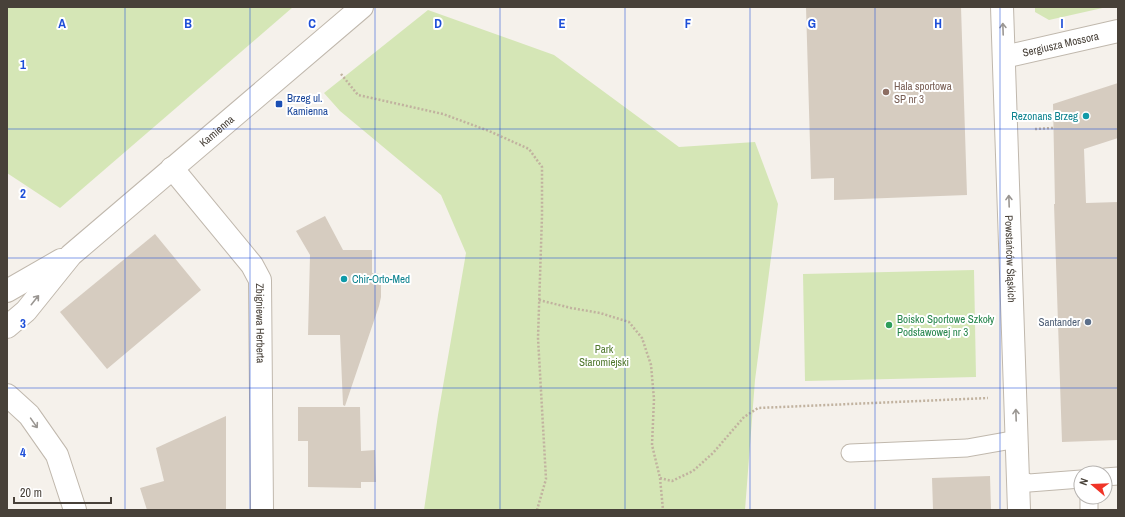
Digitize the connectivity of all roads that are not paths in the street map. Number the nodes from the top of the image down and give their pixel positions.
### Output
1 (362, 7) edge
2 (1002, 7) edge
3 (1118, 31) edge
4 (1004, 57) junction
5 (172, 168) junction
6 (71, 255) junction
7 (7, 291) edge
8 (7, 327) edge
9 (7, 395) edge
10 (1017, 439) junction
11 (850, 453) dead end
12 (1018, 479) junction
13 (1073, 480) edge
14 (75, 510) edge
15 (262, 510) edge
16 (1019, 510) edge

1 - 5 street, Kamienna
4 -> 2 street, Powstańców Śląskich
3 - 4 street, Sergiusza Mossora
10 -> 4 street, Powstańców Śląskich
5 - 6 street, Kamienna
5 - 15 street, Zbigniewa Herberta
6 - 7 street, Kamienna
8 -> 6 street, Kamienna
9 -> 14 street
10 - 11 lane
10 - 12 street, Powstańców Śląskich
12 - 13 lane
12 - 16 street, Powstańców Śląskich

